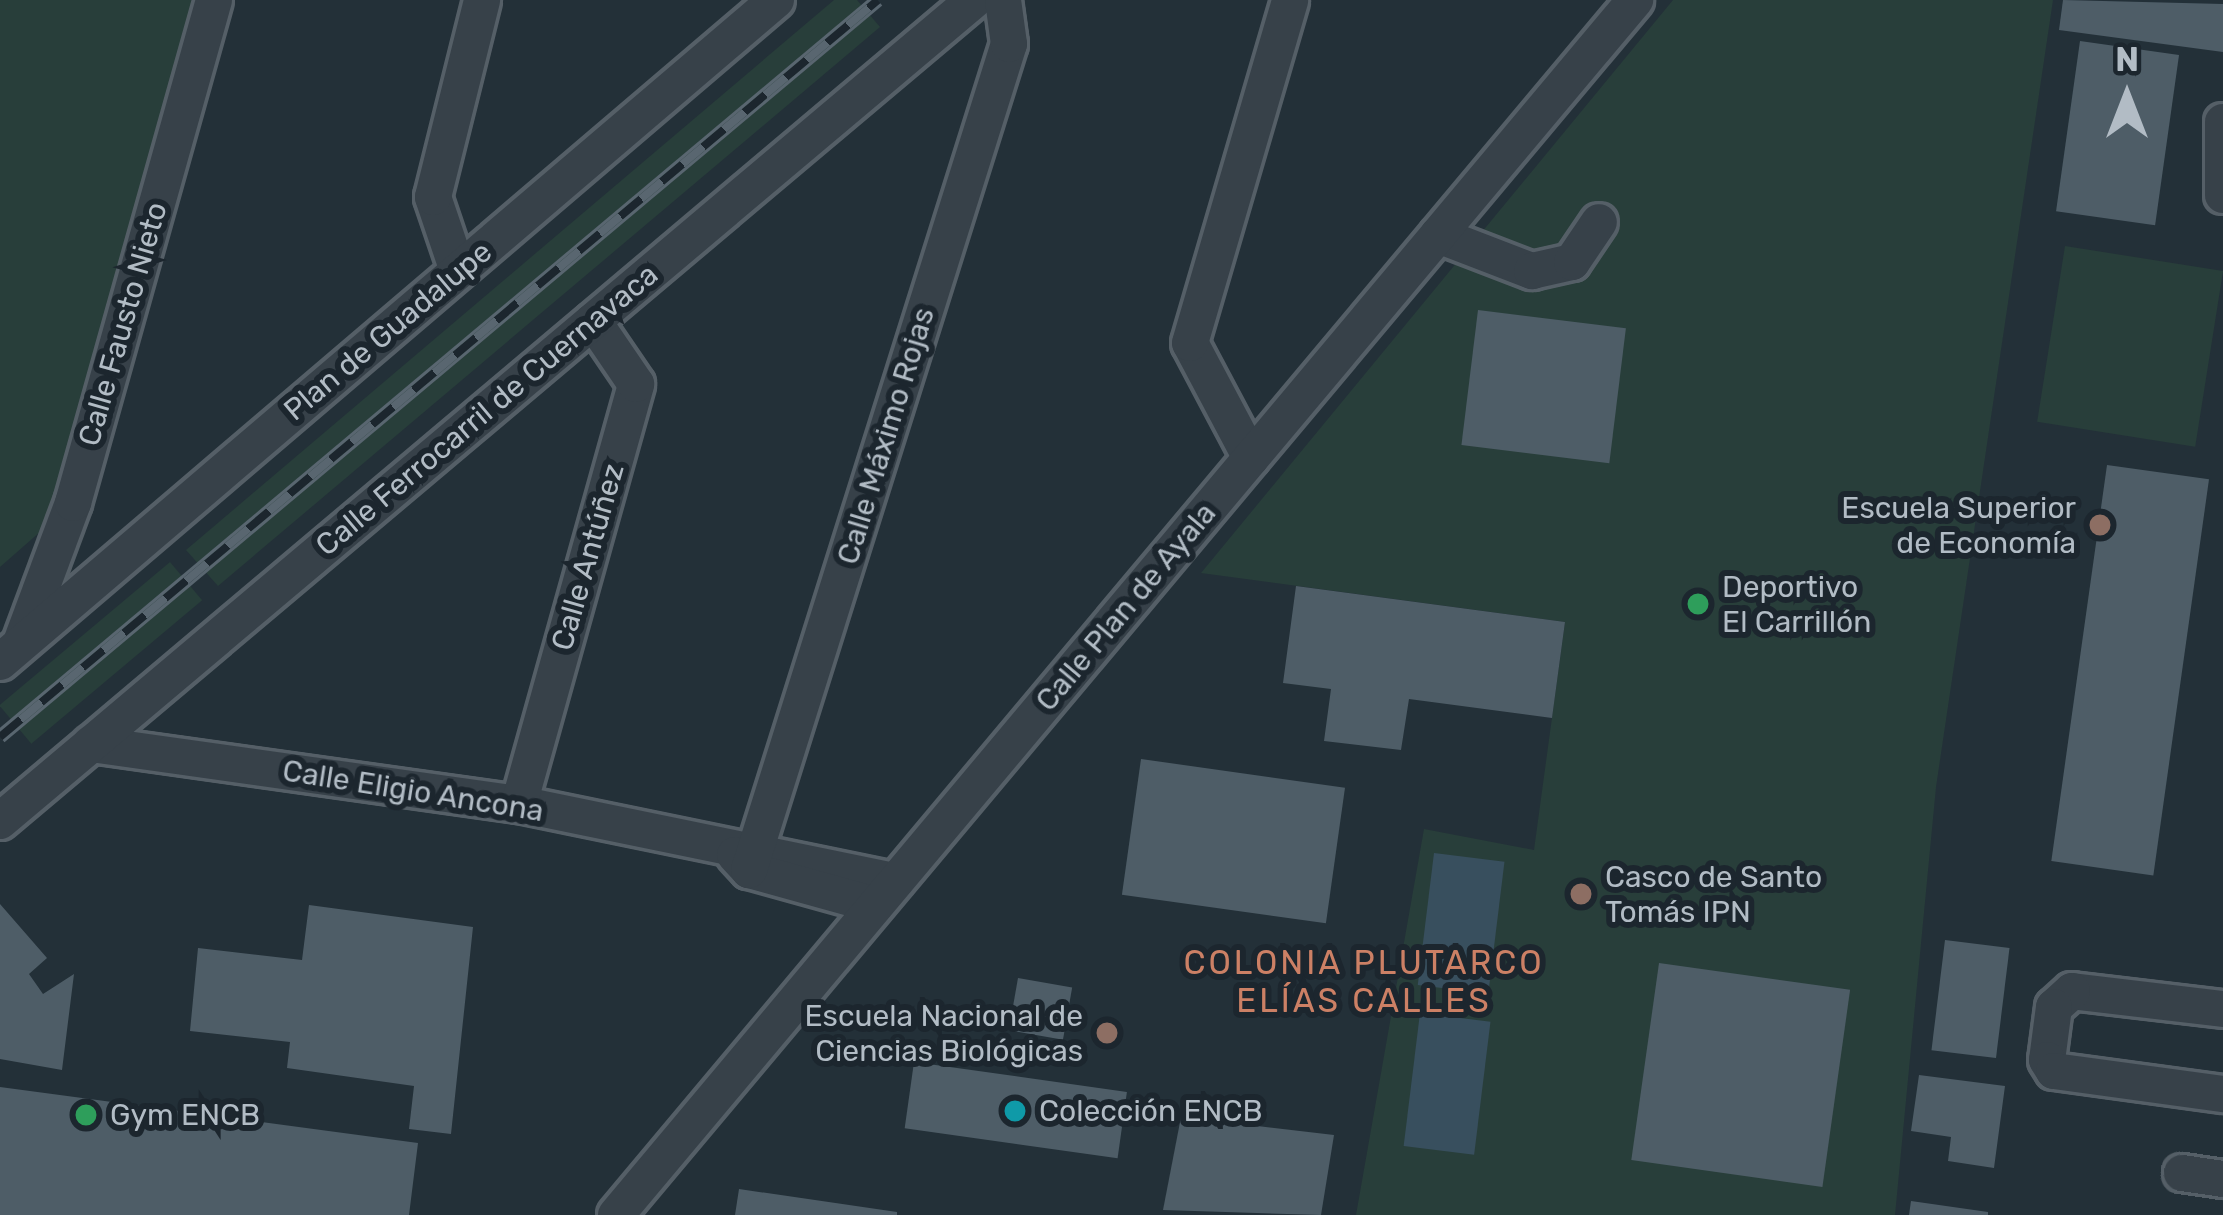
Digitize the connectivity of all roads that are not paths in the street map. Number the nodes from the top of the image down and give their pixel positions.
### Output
1 (214, 0) edge
2 (482, 0) edge
3 (776, 0) edge
4 (974, 0) edge
5 (1003, 0) edge
6 (1290, 0) edge
7 (1635, 0) edge
8 (2223, 122) edge
9 (2223, 195) edge
10 (1599, 222) dead end
11 (1438, 235) junction
12 (458, 271) junction
13 (593, 321) junction
14 (1251, 458) junction
15 (10, 653) edge
16 (91, 744) junction
17 (520, 804) junction
18 (0, 820) edge
19 (746, 856) junction
20 (885, 893) junction
21 (2223, 1009) edge
22 (2223, 1094) edge
23 (2182, 1173) dead end
24 (2223, 1179) edge
25 (616, 1215) edge

1 - 15 street, Calle Fausto Nieto
2 - 12 street
3 - 12 street, Plan de Guadalupe
4 - 13 street, Calle Ferrocarril de Cuernavaca
5 - 19 street, Calle Máximo Rojas
6 - 14 street
7 - 11 street, Calle Plan de Ayala
8 - 9 street
10 - 11 street
11 - 14 street, Calle Plan de Ayala
12 - 15 street, Plan de Guadalupe
13 - 16 street, Calle Ferrocarril de Cuernavaca
13 - 17 street, Calle Antúñez
14 - 20 street, Calle Plan de Ayala
16 - 17 street, Calle Eligio Ancona
16 - 18 street, Calle Ferrocarril de Cuernavaca
17 - 19 street, Calle Eligio Ancona
19 - 20 street, Calle Eligio Ancona
20 - 25 street, Calle Plan de Ayala
21 - 22 street
23 - 24 street

